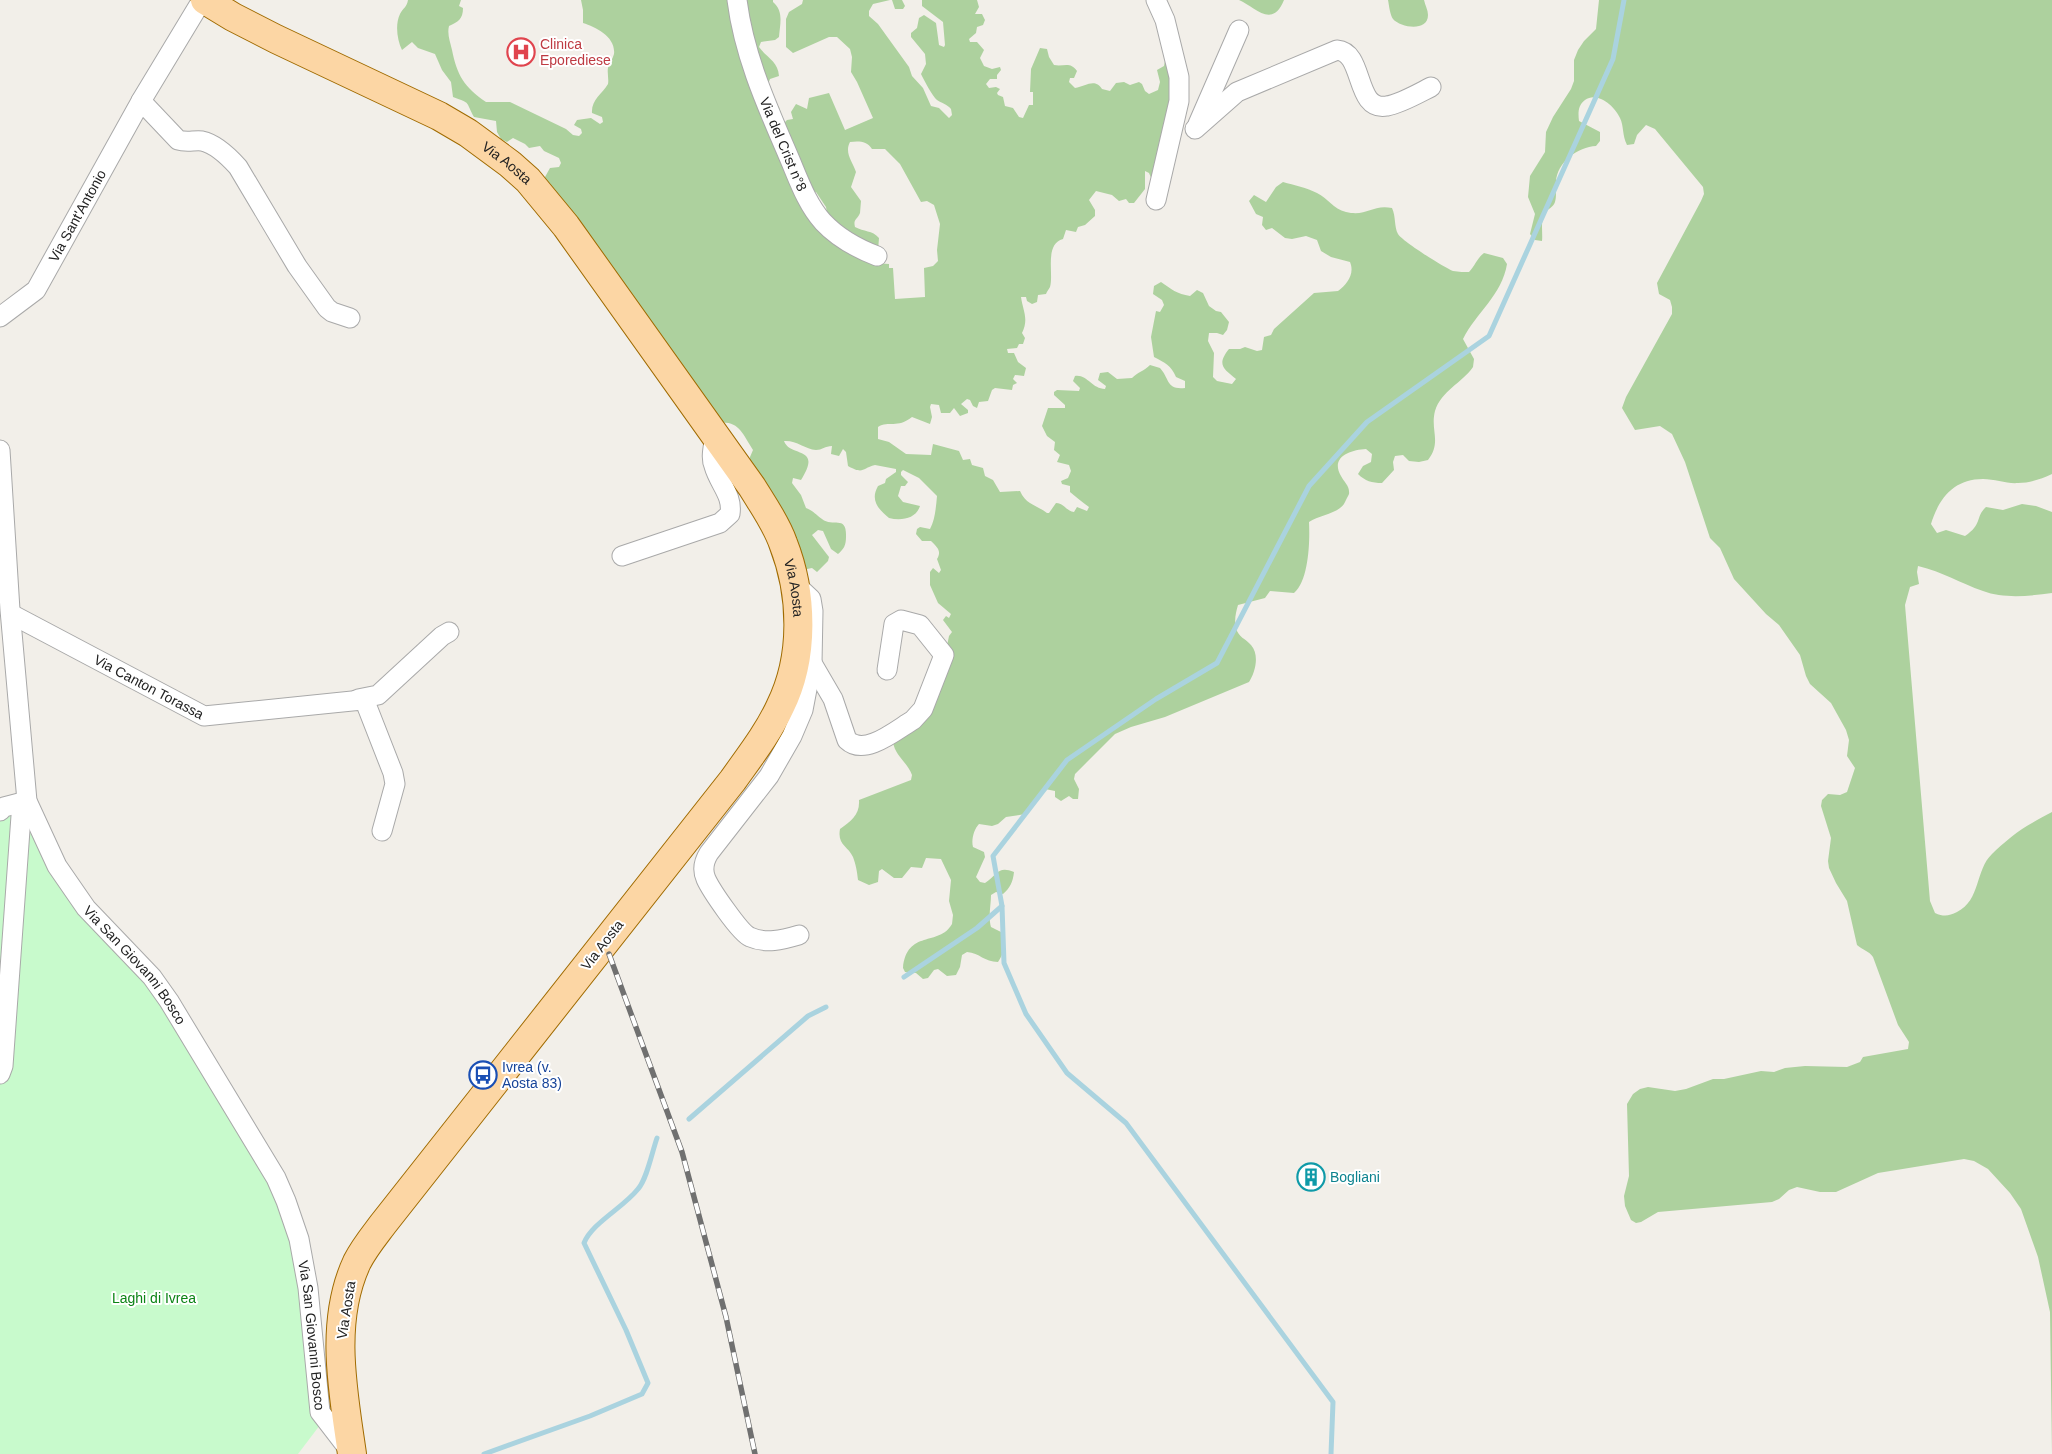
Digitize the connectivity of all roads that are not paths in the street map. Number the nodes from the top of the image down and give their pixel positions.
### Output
1 (204, 0) edge
2 (737, 0) edge
3 (1156, 0) edge
4 (1239, 30) dead end
5 (1431, 87) dead end
6 (141, 101) junction
7 (1174, 122) junction
8 (1195, 130) junction
9 (178, 140) junction
10 (194, 156) dead end
11 (1156, 200) dead end
12 (877, 256) dead end
13 (0, 317) edge
14 (350, 318) dead end
15 (715, 435) junction
16 (0, 450) edge
17 (622, 556) dead end
18 (794, 583) junction
19 (11, 614) junction
20 (449, 632) dead end
21 (812, 663) junction
22 (887, 670) dead end
23 (358, 700) junction
24 (24, 802) junction
25 (0, 811) edge
26 (382, 831) dead end
27 (799, 935) dead end
28 (0, 1074) edge
29 (352, 1454) edge

1 - 6 street, Via Sant'Antonio
1 - 15 main road, Via Aosta
2 - 12 street, Via del Crist n°8
3 - 7 street
4 - 8 street
5 - 8 street
6 - 9 street
6 - 13 street, Via Sant'Antonio
7 - 8 street
7 - 11 street
9 - 10 street
9 - 14 street
15 - 17 street
15 - 18 main road, Via Aosta
16 - 19 street, Via San Giovanni Bosco
18 - 21 street
18 - 29 main road, Via Aosta
19 - 23 street, Via Canton Torassa
19 - 24 street, Via San Giovanni Bosco
20 - 23 street, Via Canton Torassa
21 - 22 street
21 - 27 street
23 - 26 street
24 - 25 street
24 - 28 street
24 - 29 street, Via San Giovanni Bosco

